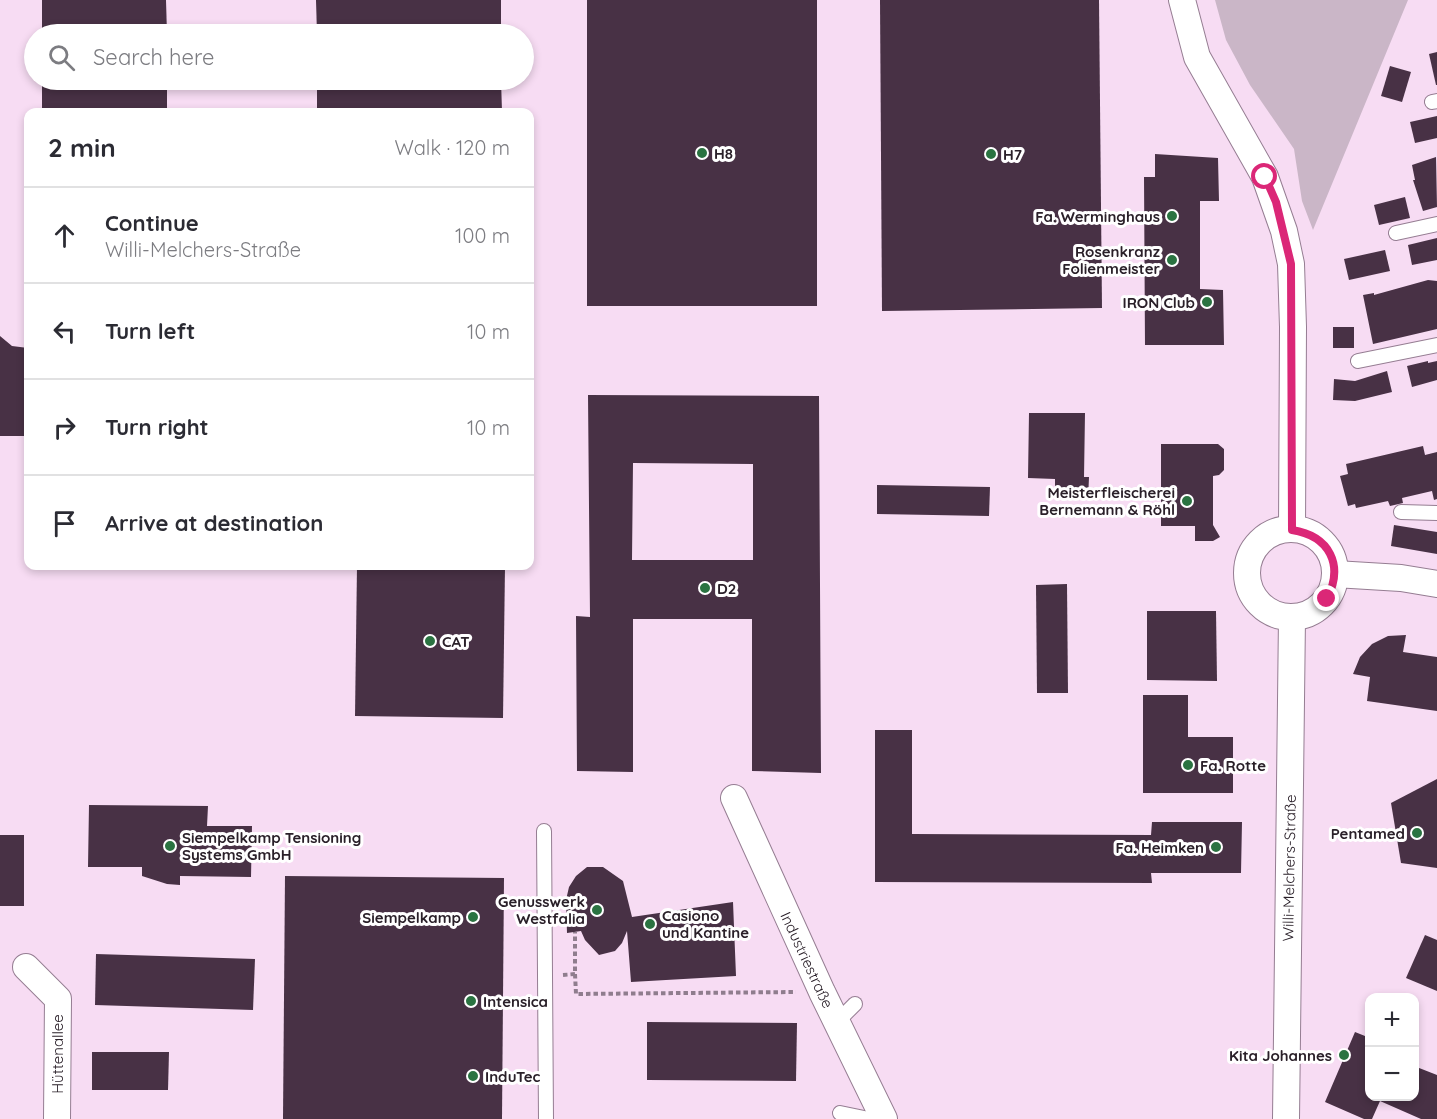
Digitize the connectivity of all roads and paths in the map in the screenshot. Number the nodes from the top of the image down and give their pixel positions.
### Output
1 (1182, 0) edge
2 (1437, 224) edge
3 (1396, 233) dead end
4 (1437, 345) edge
5 (1358, 361) dead end
6 (1401, 512) dead end
7 (1437, 513) edge
8 (1292, 530) junction
9 (1335, 574) junction
10 (1437, 584) edge
11 (1292, 617) junction
12 (734, 798) dead end
13 (544, 831) dead end
14 (575, 932) dead end
15 (26, 967) dead end
16 (575, 974) junction
17 (544, 976) junction
18 (822, 992) junction
19 (855, 1004) dead end
20 (837, 1022) junction
21 (840, 1113) dead end
22 (57, 1119) edge
23 (546, 1119) edge
24 (870, 1119) edge
25 (884, 1119) edge
26 (1286, 1119) edge

1 - 8 street
2 - 3 lane
4 - 5 lane
6 - 7 lane
8 - 9 street
8 - 11 street
9 - 10 street
9 - 11 street
11 - 26 street, Willi-Melchers-Straße
12 - 18 street, Industriestraße
13 - 17 lane
14 - 16 path
15 - 22 street, Hüttenallee
16 - 17 path
16 - 18 path
17 - 23 lane
18 - 20 street, Industriestraße
19 - 20 lane
20 - 25 street, Industriestraße
21 - 24 lane

